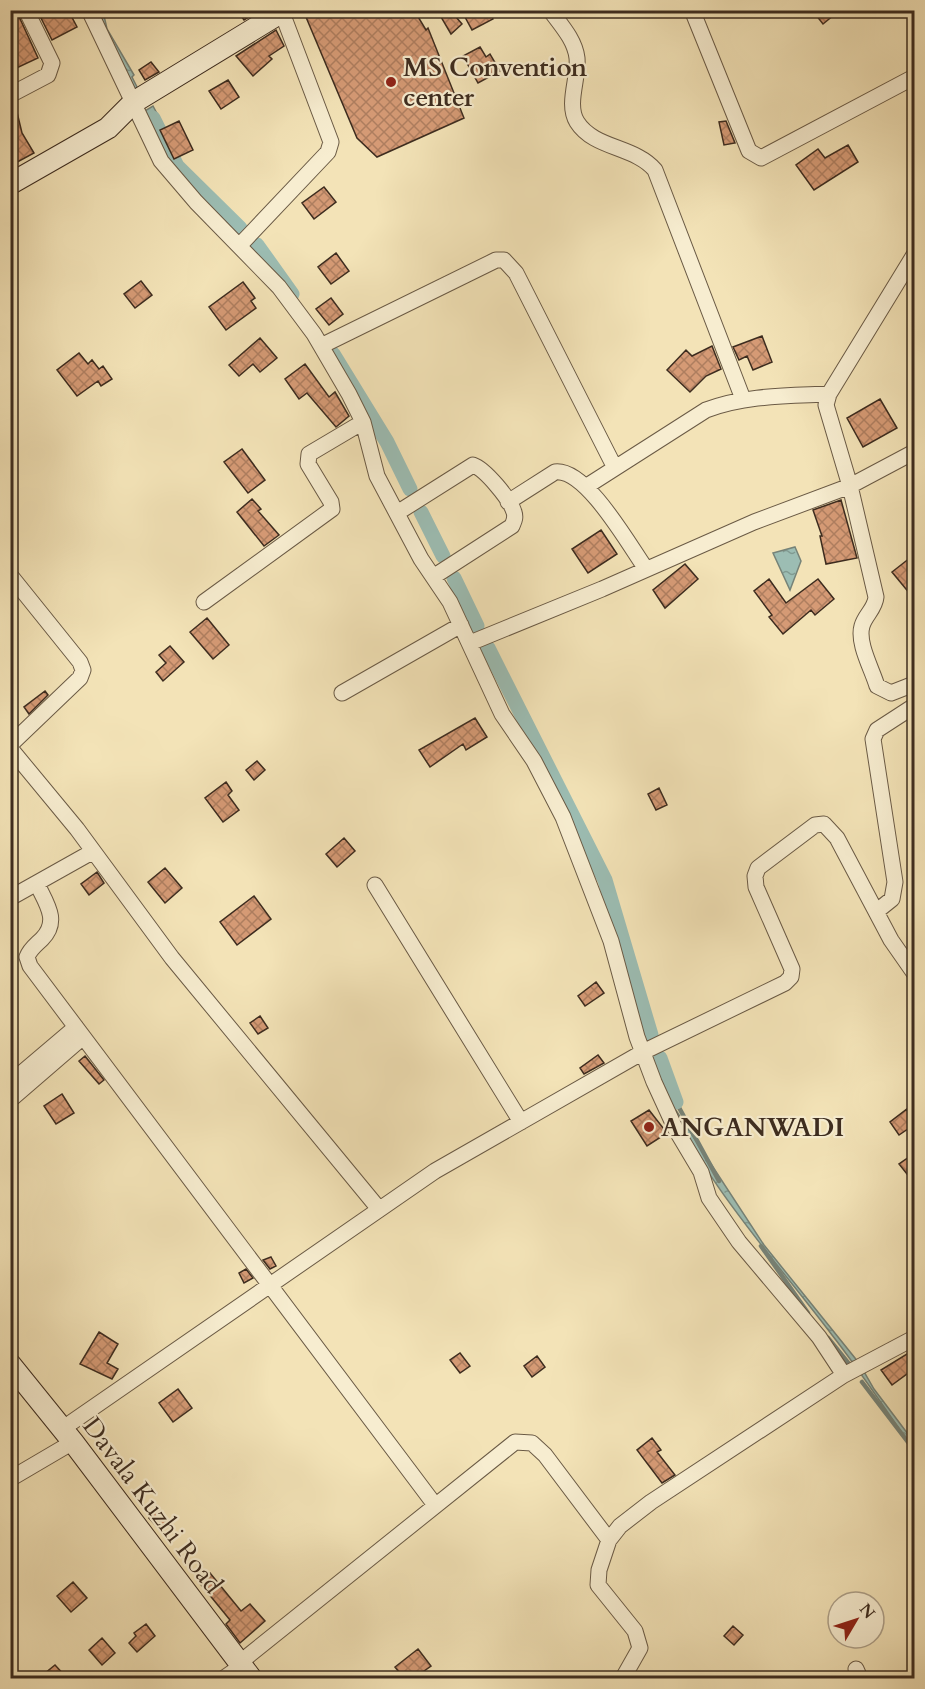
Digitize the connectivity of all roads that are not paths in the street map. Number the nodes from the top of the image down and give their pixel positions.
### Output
1 (26, 10) edge
2 (89, 10) edge
3 (550, 10) edge
4 (692, 10) edge
5 (283, 11) edge
6 (915, 77) edge
7 (10, 95) edge
8 (134, 102) junction
9 (10, 184) edge
10 (239, 246) junction
11 (915, 255) edge
12 (321, 346) junction
13 (829, 394) junction
14 (743, 399) junction
15 (363, 422) junction
16 (915, 452) edge
17 (615, 468) junction
18 (586, 486) junction
19 (850, 486) junction
20 (508, 502) junction
21 (397, 513) junction
22 (646, 569) junction
23 (10, 574) edge
24 (433, 577) junction
25 (204, 602) dead end
26 (461, 625) junction
27 (470, 644) junction
28 (915, 684) edge
29 (342, 693) dead end
30 (913, 710) edge
31 (10, 747) edge
32 (92, 852) junction
33 (37, 884) junction
34 (375, 885) dead end
35 (10, 898) edge
36 (877, 911) junction
37 (915, 973) edge
38 (80, 1032) junction
39 (643, 1052) junction
40 (10, 1083) edge
41 (10, 1100) edge
42 (521, 1122) junction
43 (379, 1209) junction
44 (269, 1285) junction
45 (915, 1338) edge
46 (10, 1364) edge
47 (844, 1375) junction
48 (68, 1435) junction
49 (10, 1479) edge
50 (435, 1505) junction
51 (609, 1540) junction
52 (244, 1671) edge
53 (218, 1678) edge
54 (623, 1678) edge

1 - 7 street
2 - 8 street
3 - 14 street
4 - 6 street
5 - 8 street
5 - 10 street
8 - 9 street
8 - 10 street
10 - 12 street
11 - 13 street
12 - 15 street
12 - 17 street
13 - 14 street
13 - 19 street
14 - 17 street
15 - 21 street
15 - 25 street
16 - 19 street
17 - 18 street
18 - 20 street
18 - 22 street
19 - 22 street
19 - 28 street
20 - 21 street
20 - 24 street
21 - 24 street
22 - 27 street
23 - 31 street
24 - 26 street
26 - 27 street
26 - 29 street
27 - 39 street
30 - 36 street
31 - 32 street
32 - 33 street
32 - 43 street
33 - 35 street
33 - 38 street
34 - 42 street
36 - 37 street
36 - 39 street
38 - 40 street
38 - 41 street
38 - 44 street
39 - 42 street
39 - 47 street
42 - 43 street
43 - 44 street
44 - 48 street
44 - 50 street
45 - 47 street
46 - 48 street, Davala Kuzhi Road
47 - 51 street
48 - 49 street
48 - 52 street, Davala Kuzhi Road
50 - 51 street
50 - 52 street
51 - 54 street
52 - 53 lane

